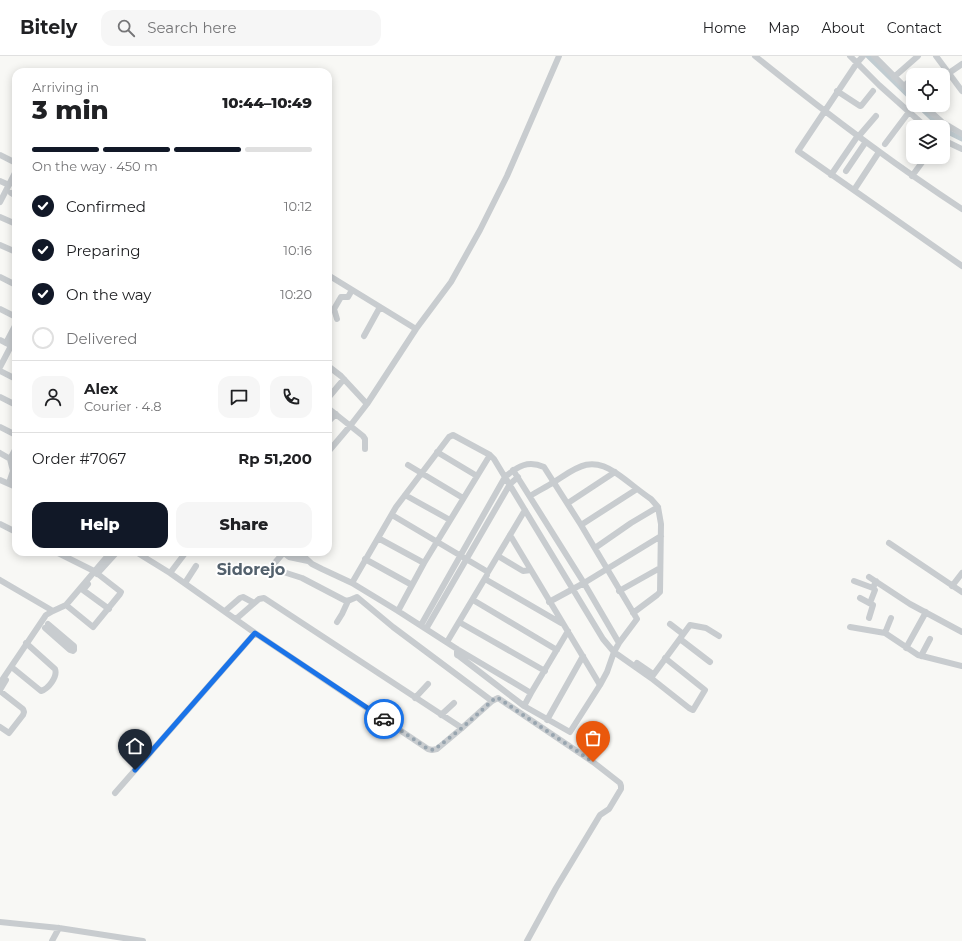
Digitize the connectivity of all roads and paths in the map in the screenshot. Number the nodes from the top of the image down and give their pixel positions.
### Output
1 (559, 56) edge
2 (755, 56) edge
3 (850, 56) edge
4 (874, 56) edge
5 (918, 56) edge
6 (936, 56) edge
7 (860, 60) edge
8 (962, 64) edge
9 (945, 68) edge
10 (950, 72) edge
11 (950, 74) edge
12 (894, 77) junction
13 (904, 86) edge
14 (837, 91) junction
15 (873, 91) dead end
16 (962, 91) edge
17 (906, 109) edge
18 (824, 111) junction
19 (909, 112) joint
20 (931, 112) edge
21 (876, 116) dead end
22 (918, 120) edge
23 (940, 120) edge
24 (950, 128) edge
25 (962, 134) edge
26 (858, 137) junction
27 (950, 142) edge
28 (865, 143) junction
29 (885, 144) dead end
30 (962, 150) edge
31 (879, 152) junction
32 (0, 155) edge
33 (12, 161) edge
34 (921, 164) edge
35 (846, 171) dead end
36 (831, 175) junction
37 (912, 176) junction
38 (12, 179) edge
39 (0, 181) edge
40 (9, 185) junction
41 (854, 190) junction
42 (0, 202) edge
43 (962, 209) edge
44 (0, 217) edge
45 (12, 222) edge
46 (0, 245) edge
47 (12, 250) edge
48 (962, 266) edge
49 (0, 278) edge
50 (332, 279) edge
51 (12, 284) edge
52 (352, 290) junction
53 (380, 307) junction
54 (0, 309) edge
55 (12, 315) edge
56 (337, 319) dead end
57 (416, 330) junction
58 (364, 336) dead end
59 (9, 344) edge
60 (0, 367) edge
61 (332, 369) edge
62 (0, 371) edge
63 (12, 377) edge
64 (344, 379) junction
65 (332, 393) edge
66 (0, 397) edge
67 (12, 403) edge
68 (368, 403) junction
69 (332, 411) edge
70 (336, 414) junction
71 (332, 418) edge
72 (0, 426) edge
73 (350, 426) junction
74 (12, 433) edge
75 (332, 447) edge
76 (365, 449) dead end
77 (437, 452) junction
78 (0, 453) edge
79 (490, 455) junction
80 (12, 461) edge
81 (408, 465) dead end
82 (513, 470) junction
83 (615, 472) junction
84 (421, 473) junction
85 (12, 474) edge
86 (477, 476) junction
87 (505, 477) junction
88 (518, 477) junction
89 (0, 480) edge
90 (554, 482) junction
91 (9, 483) junction
92 (510, 484) junction
93 (12, 485) edge
94 (636, 489) junction
95 (405, 495) junction
96 (530, 496) junction
97 (463, 498) junction
98 (568, 503) junction
99 (658, 507) junction
100 (525, 510) junction
101 (392, 514) junction
102 (450, 520) junction
103 (0, 524) edge
104 (581, 525) junction
105 (12, 530) edge
106 (510, 535) junction
107 (660, 536) junction
108 (378, 538) junction
109 (437, 542) junction
110 (889, 543) dead end
111 (595, 548) junction
112 (64, 556) edge
113 (108, 556) edge
114 (113, 556) edge
115 (142, 556) edge
116 (183, 556) edge
117 (281, 556) edge
118 (288, 556) edge
119 (303, 556) edge
120 (498, 556) junction
121 (463, 558) junction
122 (365, 559) junction
123 (309, 561) junction
124 (424, 563) junction
125 (196, 566) dead end
126 (660, 568) junction
127 (531, 570) junction
128 (607, 570) junction
129 (96, 572) junction
130 (488, 572) junction
131 (170, 573) junction
132 (962, 573) edge
133 (869, 577) dead end
134 (485, 579) junction
135 (0, 580) edge
136 (854, 580) dead end
137 (876, 582) junction
138 (185, 583) junction
139 (352, 583) junction
140 (584, 583) junction
141 (412, 585) junction
142 (952, 586) junction
143 (873, 588) junction
144 (574, 589) junction
145 (83, 590) junction
146 (363, 590) junction
147 (619, 591) junction
148 (962, 592) edge
149 (357, 597) junction
150 (860, 598) dead end
151 (473, 600) junction
152 (348, 601) junction
153 (549, 602) junction
154 (254, 603) junction
155 (870, 603) junction
156 (67, 606) junction
157 (109, 609) junction
158 (225, 611) junction
159 (398, 611) junction
160 (926, 612) junction
161 (51, 613) junction
162 (633, 613) junction
163 (869, 618) dead end
164 (891, 618) dead end
165 (236, 619) junction
166 (337, 622) dead end
167 (460, 622) junction
168 (563, 623) junction
169 (670, 624) dead end
170 (42, 627) junction
171 (424, 627) junction
172 (850, 627) dead end
173 (568, 631) junction
174 (962, 632) edge
175 (255, 633) junction
176 (885, 633) junction
177 (719, 636) dead end
178 (681, 637) junction
179 (930, 640) dead end
180 (447, 642) junction
181 (27, 645) junction
182 (616, 648) junction
183 (906, 648) junction
184 (457, 649) junction
185 (557, 650) junction
186 (583, 656) junction
187 (922, 656) junction
188 (665, 658) junction
189 (710, 662) dead end
190 (962, 666) edge
191 (14, 669) junction
192 (545, 671) junction
193 (652, 676) junction
194 (0, 683) edge
195 (428, 684) dead end
196 (600, 685) junction
197 (0, 691) edge
198 (531, 693) junction
199 (415, 698) junction
200 (492, 701) junction
201 (454, 703) dead end
202 (524, 706) junction
203 (441, 715) junction
204 (547, 720) junction
205 (0, 727) edge
206 (462, 728) junction
207 (115, 792) dead end
208 (0, 922) edge
209 (59, 928) junction
210 (52, 941) edge
211 (143, 941) edge
212 (527, 941) edge

1 - 57 street
2 - 18 street
3 - 7 street
4 - 12 street
5 - 12 street
6 - 9 street
7 - 14 street
7 - 17 street
8 - 10 street
11 - 16 street
12 - 13 street
14 - 15 street
14 - 18 street
18 - 26 street
18 - 36 street
19 - 22 street
19 - 29 street
20 - 23 street
21 - 26 street
24 - 25 street
26 - 28 street
26 - 36 street
27 - 30 street
28 - 31 street
28 - 35 street
31 - 37 street
31 - 41 street
32 - 33 street
34 - 37 street
36 - 41 street
37 - 43 street
38 - 40 street
39 - 40 street
40 - 42 street
41 - 48 street
44 - 45 street
46 - 47 street
49 - 51 street
50 - 52 street
52 - 53 street
52 - 56 street
53 - 57 street
53 - 58 street
54 - 55 street
57 - 68 street
59 - 60 street
61 - 64 street
62 - 63 street
64 - 65 street
64 - 68 street
66 - 67 street
68 - 73 street
69 - 70 street
70 - 71 street
70 - 73 street
72 - 74 street
73 - 75 street
73 - 76 street
77 - 79 street
77 - 84 street
77 - 86 street
78 - 80 street
79 - 86 street
79 - 87 street
81 - 84 street
82 - 87 street
82 - 88 street
82 - 90 street
83 - 90 street
83 - 94 street
83 - 98 street
84 - 95 street
84 - 97 street
85 - 91 street
86 - 97 street
87 - 92 street
87 - 121 street
88 - 92 street
88 - 96 street
89 - 91 street
90 - 96 street
90 - 98 street
91 - 93 street
92 - 100 street
92 - 121 street
94 - 99 street
94 - 104 street
95 - 101 street
95 - 102 street
96 - 140 street
97 - 102 street
98 - 104 street
99 - 107 street
99 - 111 street
100 - 106 street
100 - 144 street
101 - 108 street
101 - 109 street
102 - 109 street
103 - 105 street
104 - 111 street
106 - 120 street
106 - 127 street
107 - 126 street
107 - 128 street
108 - 122 street
108 - 124 street
109 - 121 street
109 - 124 street
110 - 142 street
111 - 128 street
112 - 129 street
113 - 129 street
114 - 129 street
115 - 131 street
116 - 131 street
117 - 152 street
118 - 123 street
119 - 123 street
120 - 127 street
120 - 130 street
121 - 130 street
121 - 171 street
122 - 139 street
122 - 141 street
123 - 139 street
124 - 141 street
125 - 138 street
126 - 147 street
126 - 162 street
127 - 153 street
128 - 140 street
128 - 147 street
129 - 145 street
129 - 156 street
129 - 157 street
130 - 134 street
131 - 138 street
132 - 142 street
133 - 137 street
134 - 151 street
134 - 168 street
135 - 161 street
136 - 143 street
137 - 143 street
137 - 160 street
138 - 158 street
139 - 146 street
140 - 144 street
140 - 182 street
141 - 159 street
142 - 148 street
143 - 155 street
144 - 153 street
144 - 182 street
145 - 156 street
145 - 157 street
146 - 149 street
146 - 159 street
147 - 162 street
149 - 152 street
149 - 200 street
150 - 155 street
151 - 167 street
151 - 185 street
152 - 166 street
153 - 168 street
154 - 158 street
154 - 165 street
154 - 199 street
155 - 163 street
156 - 157 street
156 - 161 street
158 - 165 street
159 - 171 street
160 - 174 street
160 - 183 street
161 - 170 street
161 - 170 street
162 - 182 street
164 - 176 street
165 - 175 street
167 - 180 street
167 - 192 street
168 - 173 street
169 - 178 street
170 - 170 street
170 - 181 street
171 - 180 street
172 - 176 street
173 - 185 street
173 - 186 street
175 - 206 street
175 - 207 street
176 - 183 street
177 - 178 street
178 - 188 street
178 - 189 street
179 - 187 street
180 - 184 street
181 - 191 street
181 - 191 street
181 - 194 street
182 - 193 street
182 - 196 street
183 - 187 street
184 - 198 street
184 - 202 street
185 - 192 street
186 - 196 street
186 - 204 street
187 - 190 street
188 - 193 street
188 - 193 street
191 - 197 street
192 - 198 street
195 - 199 street
196 - 204 street
197 - 205 street
198 - 202 street
199 - 203 street
200 - 206 street
200 - 212 street
201 - 203 street
202 - 204 street
203 - 206 street
208 - 209 street
209 - 210 street
209 - 211 street

